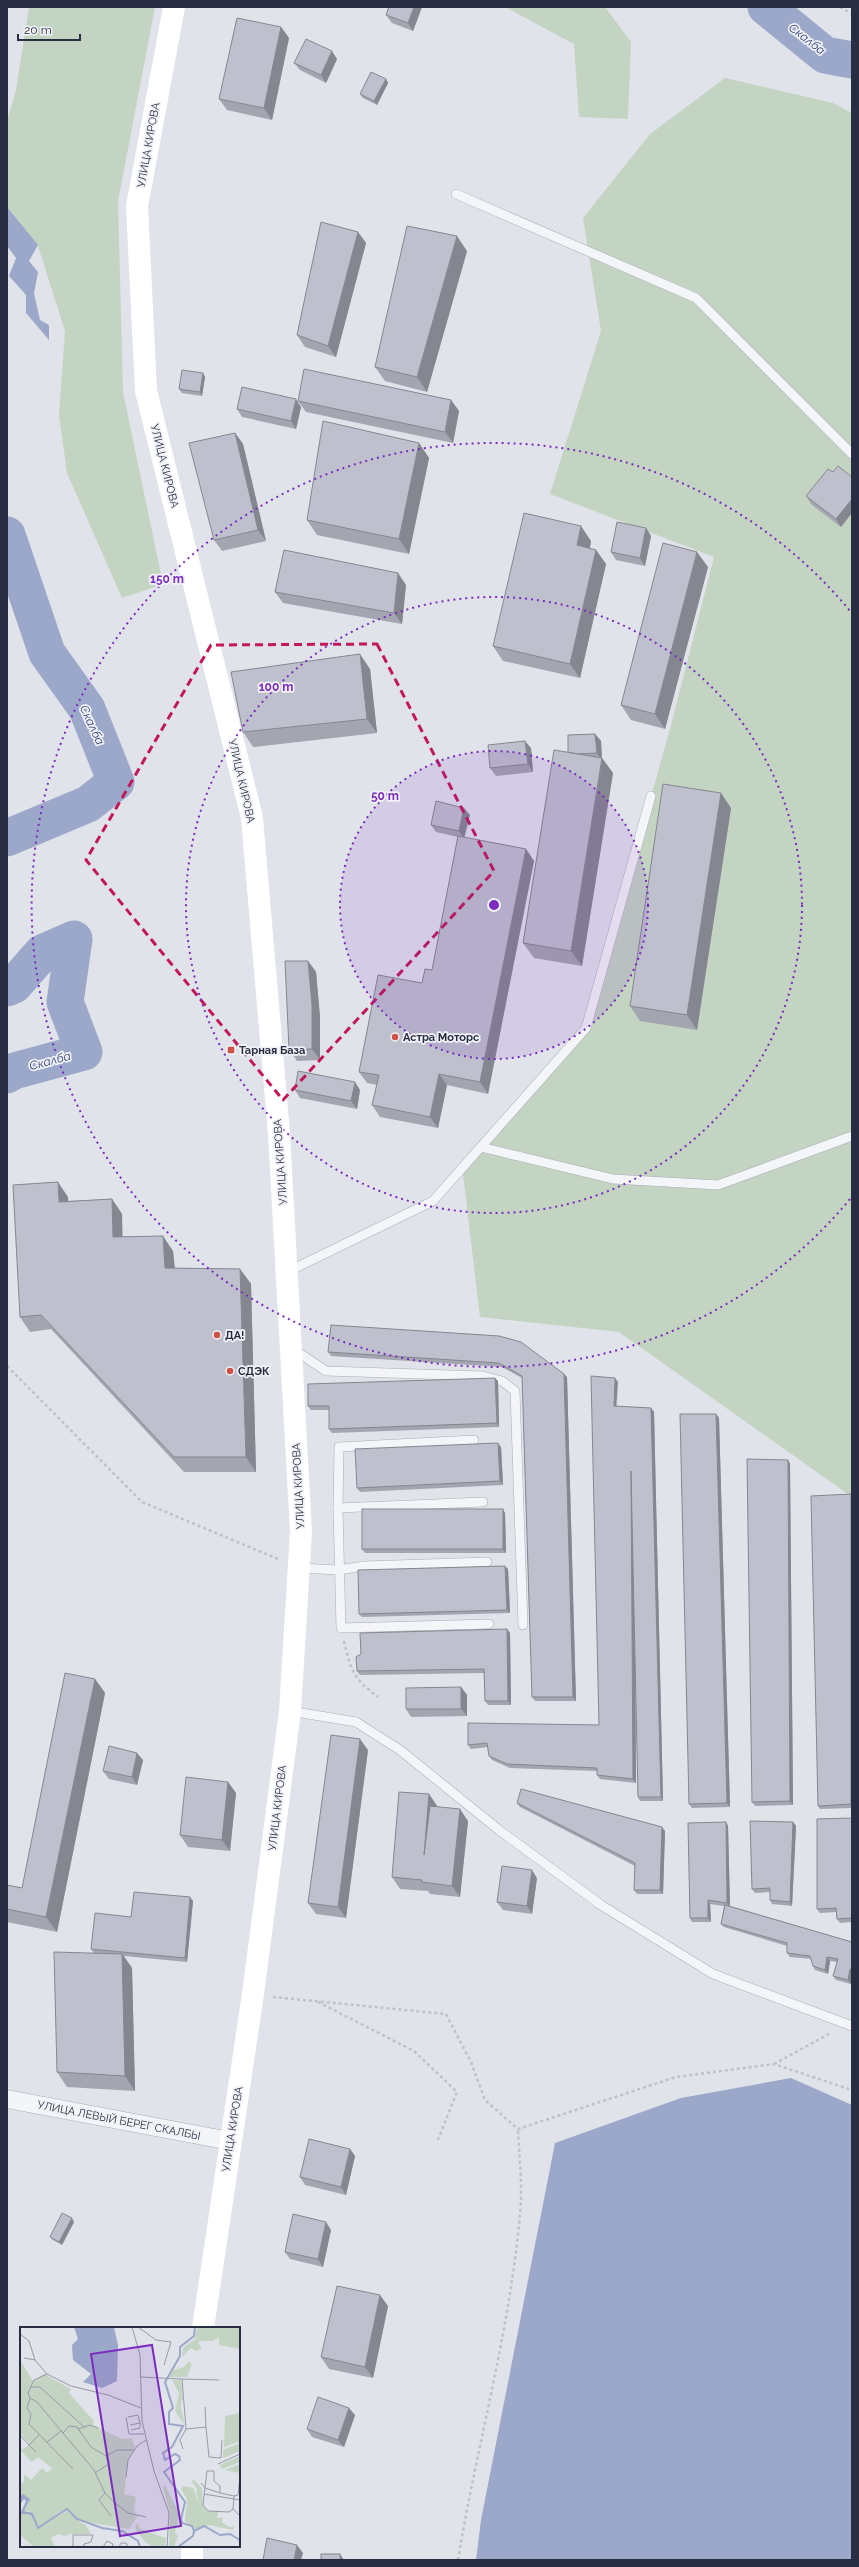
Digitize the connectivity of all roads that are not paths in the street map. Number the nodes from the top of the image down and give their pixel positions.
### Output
1 (174, 7) edge
2 (456, 194) dead end
3 (852, 454) edge
4 (651, 796) dead end
5 (852, 1136) edge
6 (480, 1147) junction
7 (287, 1272) junction
8 (291, 1348) junction
9 (474, 1440) dead end
10 (483, 1502) dead end
11 (338, 1508) junction
12 (487, 1562) dead end
13 (299, 1568) junction
14 (338, 1570) junction
15 (489, 1624) dead end
16 (523, 1625) dead end
17 (290, 1711) junction
18 (851, 2025) edge
19 (7, 2098) edge
20 (230, 2141) junction
21 (203, 2327) edge
22 (192, 2547) edge
23 (192, 2560) edge

1 - 7 street, УЛИЦА КИРОВА
2 - 3 lane
4 - 6 lane
5 - 6 lane
6 - 7 lane
7 - 8 street, УЛИЦА КИРОВА
8 - 13 street, УЛИЦА КИРОВА
8 - 16 lane
9 - 11 lane
10 - 11 lane
11 - 14 lane
12 - 14 lane
13 - 14 lane
13 - 17 street, УЛИЦА КИРОВА
14 - 15 lane
17 - 18 lane
17 - 20 street, УЛИЦА КИРОВА
19 - 20 street, УЛИЦА ЛЕВЫЙ БЕРЕГ СКАЛБЫ
20 - 21 street, УЛИЦА КИРОВА
22 - 23 street

